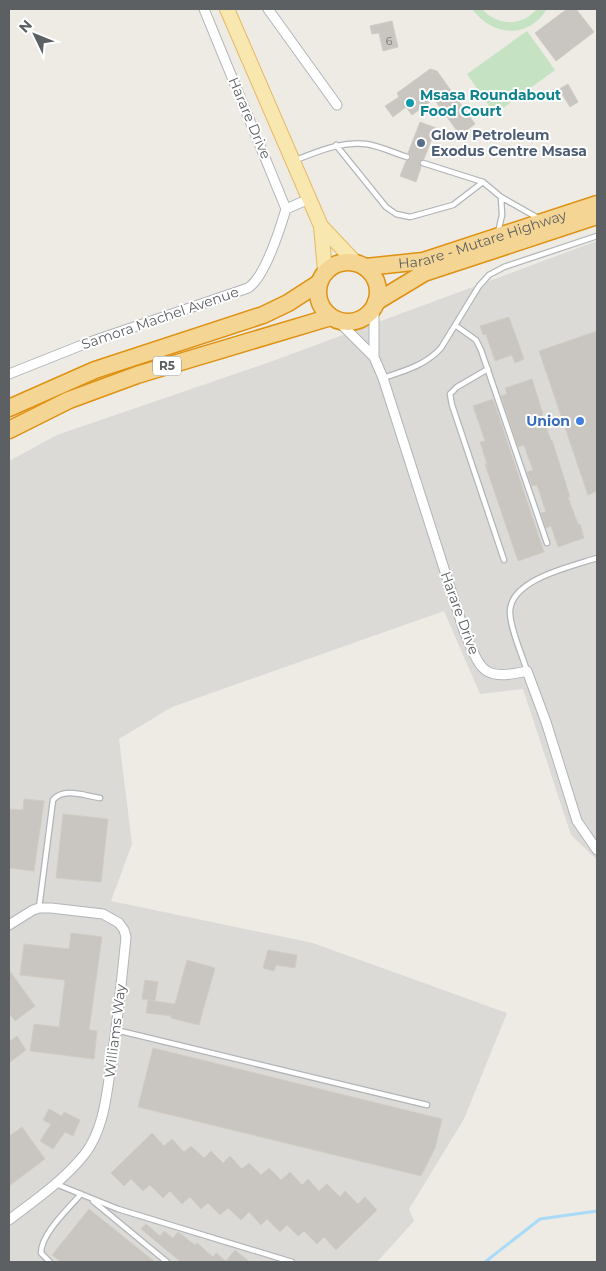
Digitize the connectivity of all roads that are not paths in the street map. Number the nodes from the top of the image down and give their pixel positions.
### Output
1 (204, 9) edge
2 (227, 9) edge
3 (268, 9) edge
4 (337, 105) dead end
5 (336, 145) junction
6 (407, 157) dead end
7 (293, 161) junction
8 (423, 163) dead end
9 (483, 182) junction
10 (501, 197) junction
11 (309, 199) junction
12 (597, 204) edge
13 (286, 209) junction
14 (597, 216) edge
15 (544, 221) junction
16 (321, 226) junction
17 (597, 236) edge
18 (498, 237) junction
19 (361, 265) junction
20 (322, 277) junction
21 (375, 305) junction
22 (334, 319) junction
23 (455, 325) junction
24 (374, 357) junction
25 (488, 369) junction
26 (9, 374) edge
27 (383, 378) junction
28 (9, 408) edge
29 (9, 430) edge
30 (547, 543) dead end
31 (597, 558) edge
32 (504, 560) dead end
33 (527, 671) junction
34 (100, 798) dead end
35 (597, 850) edge
36 (39, 908) junction
37 (9, 925) edge
38 (116, 1030) junction
39 (427, 1105) dead end
40 (56, 1184) junction
41 (81, 1194) junction
42 (90, 1198) junction
43 (9, 1220) edge
44 (50, 1262) edge
45 (166, 1262) edge
46 (292, 1262) edge

1 - 13 street, Harare Drive
2 - 7 main road, Harare Drive
3 - 4 street
5 - 6 lane
5 - 7 lane
5 - 9 lane
7 - 11 main road, Harare Drive
8 - 9 lane
9 - 10 lane
10 - 15 lane
10 - 18 lane
11 - 13 street
11 - 16 main road, Harare Drive
12 - 15 highway, Harare - Mutare Highway / R5
13 - 26 street, Samora Machel Avenue
14 - 21 highway, Harare - Mutare Highway / R5
15 - 18 highway, Harare - Mutare Highway / R5
16 - 19 main road, Harare Drive
16 - 20 main road, Harare Drive
17 - 23 lane
18 - 19 highway, Harare - Mutare Highway / R5
19 - 20 highway, R5
19 - 21 highway
20 - 22 highway
20 - 28 highway, R5
21 - 22 highway, R5
21 - 24 street, Harare Drive
22 - 24 street, Harare Drive
22 - 29 highway, R5
23 - 25 lane
23 - 27 lane
24 - 27 street, Harare Drive
25 - 30 lane
25 - 32 lane
27 - 33 street, Harare Drive
31 - 33 lane
33 - 35 street
34 - 36 lane
36 - 37 street
36 - 38 street, Williams Way
38 - 39 lane
38 - 40 street, Williams Way
40 - 41 lane
40 - 43 street, Williams Way
41 - 42 lane
41 - 44 lane
42 - 45 lane
42 - 46 lane

